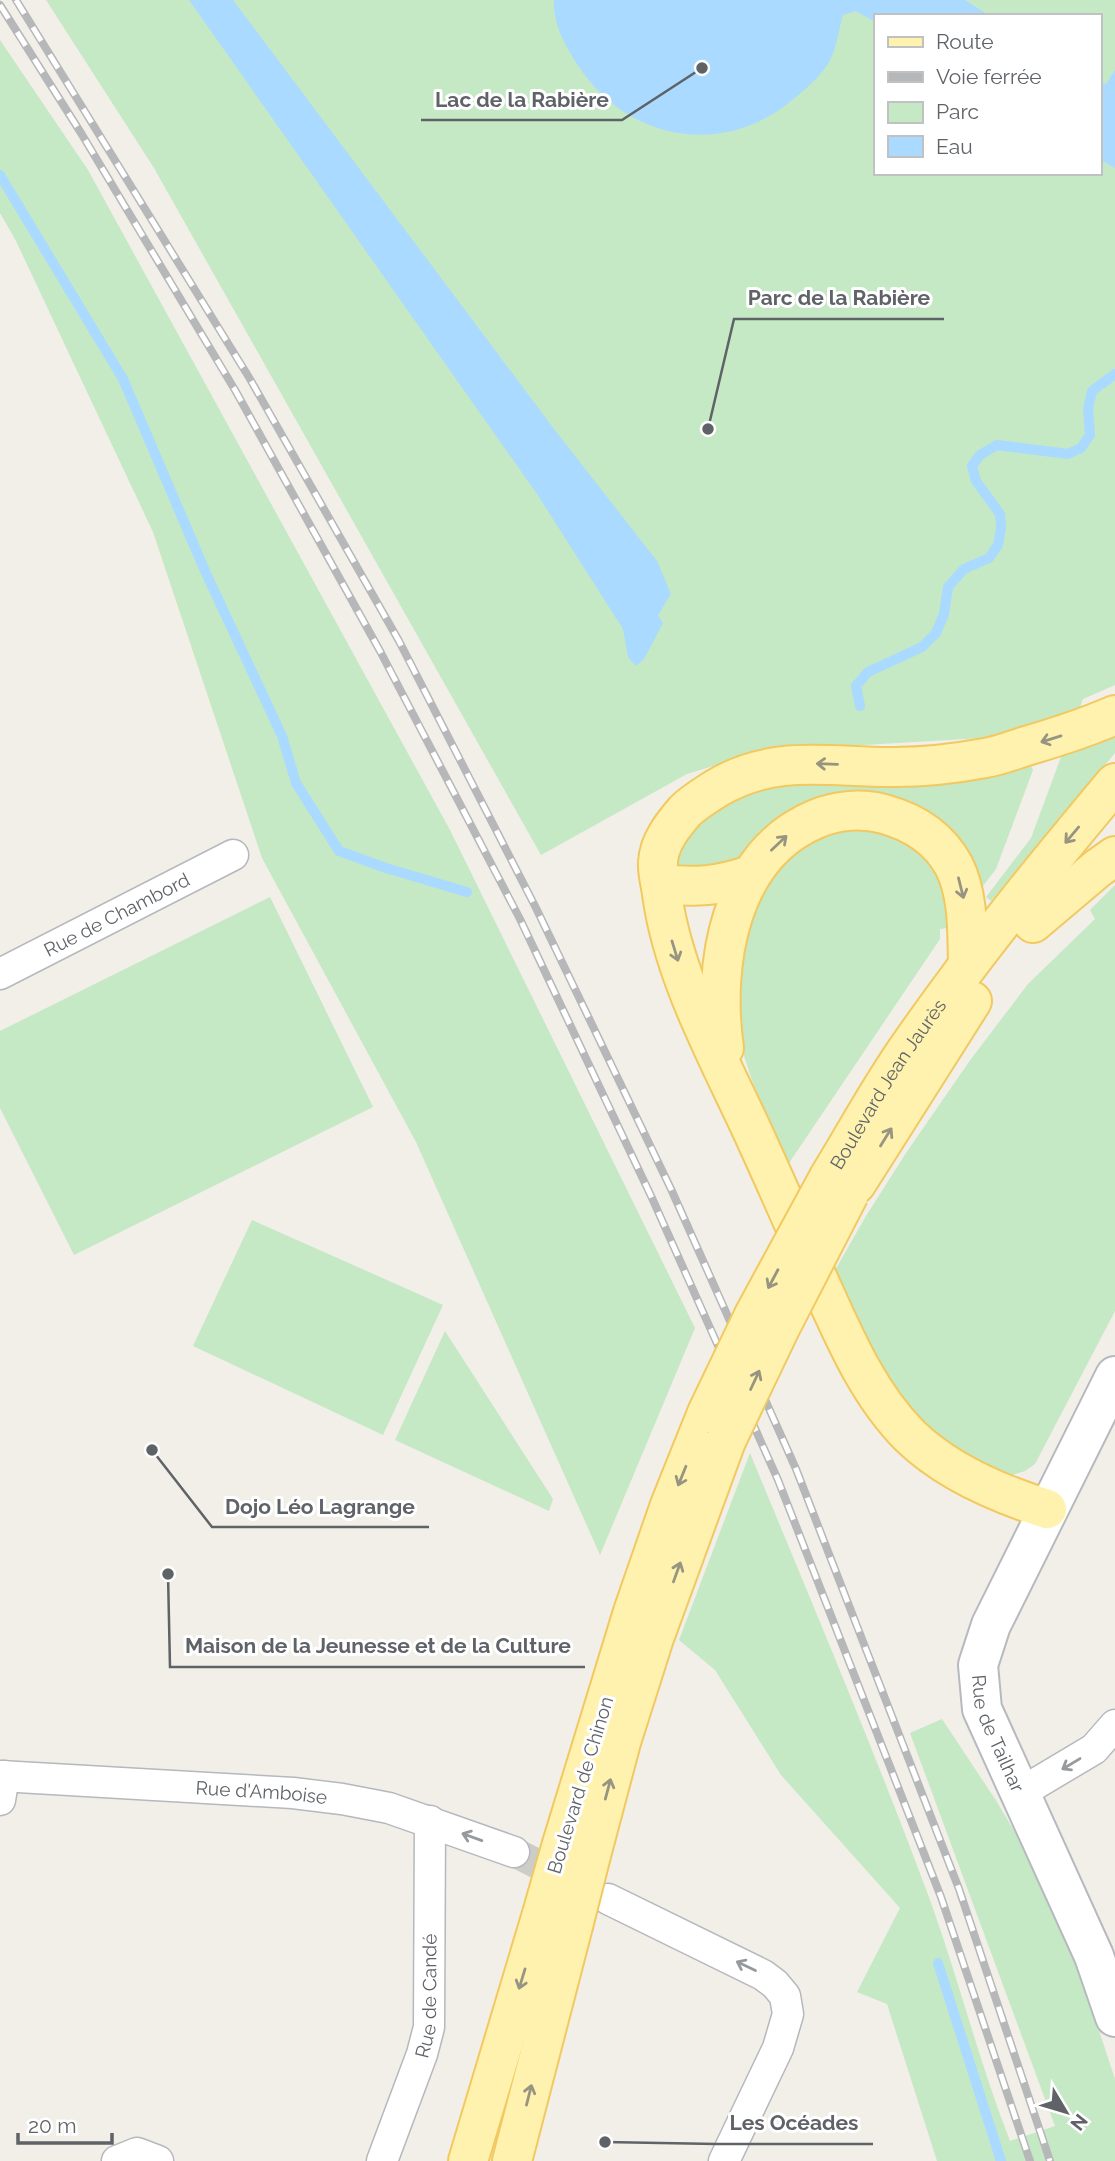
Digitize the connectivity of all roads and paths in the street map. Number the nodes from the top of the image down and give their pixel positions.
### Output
1 (1115, 715) edge
2 (1115, 783) edge
3 (1115, 822) edge
4 (233, 855) dead end
5 (1115, 856) edge
6 (751, 875) junction
7 (661, 884) junction
8 (1033, 923) junction
9 (968, 965) junction
10 (0, 974) edge
11 (727, 1074) junction
12 (839, 1185) junction
13 (1115, 1376) edge
14 (717, 1427) joint
15 (1047, 1509) junction
16 (1115, 1725) edge
17 (1, 1784) edge
18 (1020, 1793) junction
19 (430, 1821) junction
20 (514, 1852) tunnel mouth
21 (608, 1899) dead end
22 (557, 1920) junction
23 (1115, 2017) edge
24 (117, 2161) edge
25 (158, 2161) edge
26 (382, 2161) edge
27 (468, 2161) edge
28 (512, 2161) edge
29 (724, 2161) edge

1 -> 7 main road
2 -> 9 main road, Boulevard Jean Jaurès
3 - 8 main road, Boulevard Jean Jaurès
4 - 10 street, Rue de Chambord
5 - 8 main road
6 - 7 main road
6 -> 9 main road
6 - 11 main road
7 -> 11 main road
12 -> 8 main road, Boulevard Jean Jaurès
9 - 12 main road, Boulevard Jean Jaurès
11 - 15 main road
12 - 14 main road, Boulevard Jean Jaurès, bridge
13 - 15 street, Rue de Tailhar
14 - 22 main road, Boulevard de Chinon, bridge
15 - 18 street, Rue de Tailhar
16 -> 18 street
17 - 19 street, Rue d'Amboise
18 - 23 street, Rue de Tailhar
20 -> 19 street, Rue d'Amboise
19 - 26 street, Rue de Candé
29 -> 21 street
22 -> 27 main road, Boulevard de Chinon
28 -> 22 main road, Boulevard de Chinon
24 - 25 street

